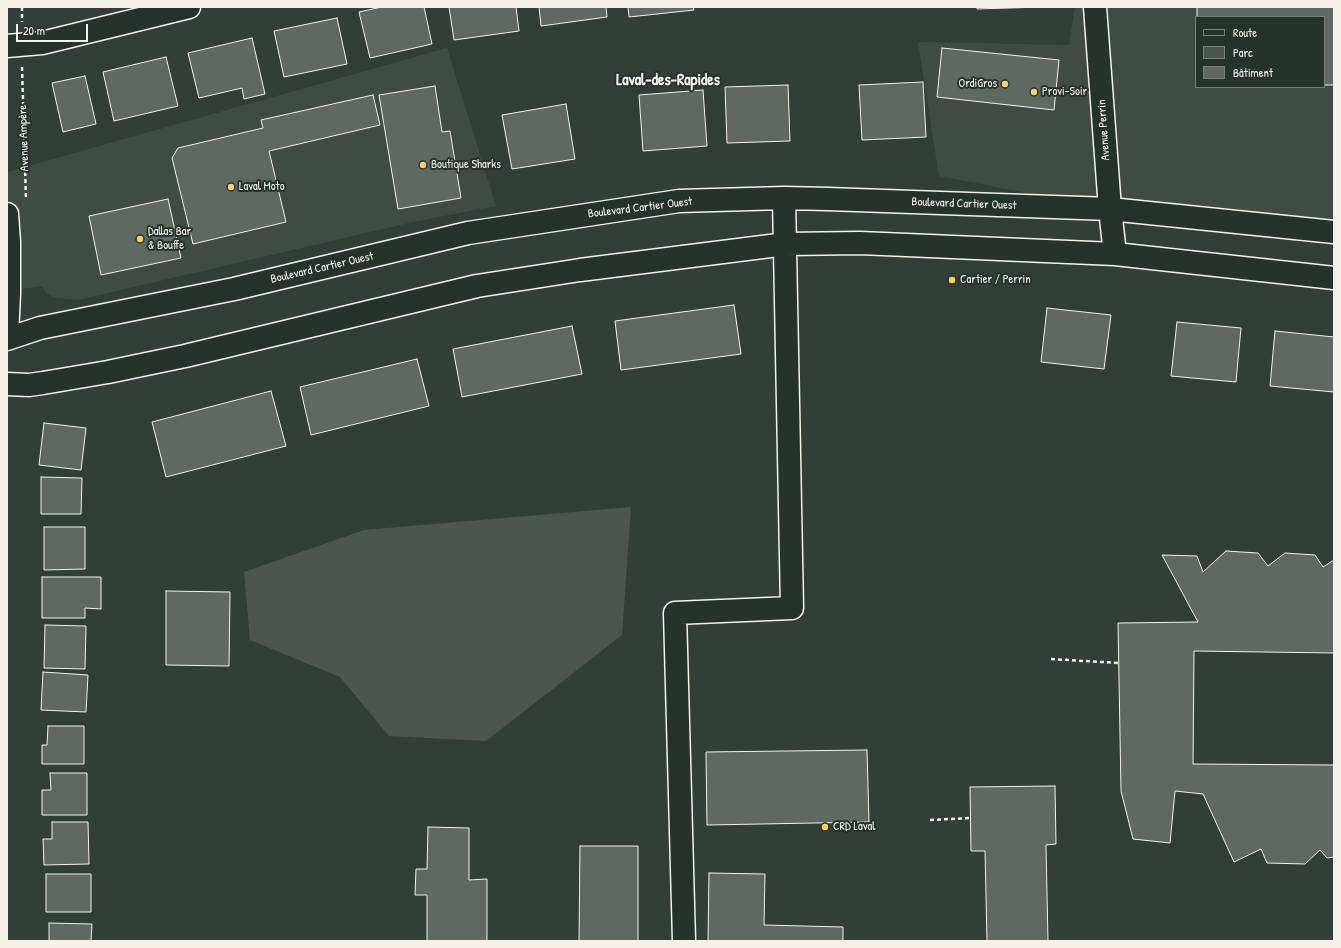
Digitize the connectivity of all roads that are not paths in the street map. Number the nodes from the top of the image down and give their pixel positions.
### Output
1 (189, 7) edge
2 (1095, 7) edge
3 (7, 46) edge
4 (784, 198) junction
5 (1110, 209) junction
6 (7, 214) edge
7 (1334, 232) edge
8 (786, 244) junction
9 (1115, 254) junction
10 (1334, 278) edge
11 (7, 336) edge
12 (7, 339) edge
13 (7, 384) edge
14 (684, 941) edge

1 - 3 street
2 - 5 street, Avenue Perrin
4 - 5 street, Boulevard Cartier Ouest
4 - 8 street
4 - 12 street, Boulevard Cartier Ouest
5 - 7 street, Boulevard Cartier Ouest
5 - 9 street, Avenue Perrin
6 - 11 street
8 - 9 street
8 - 13 street
8 - 14 street
9 - 10 street

